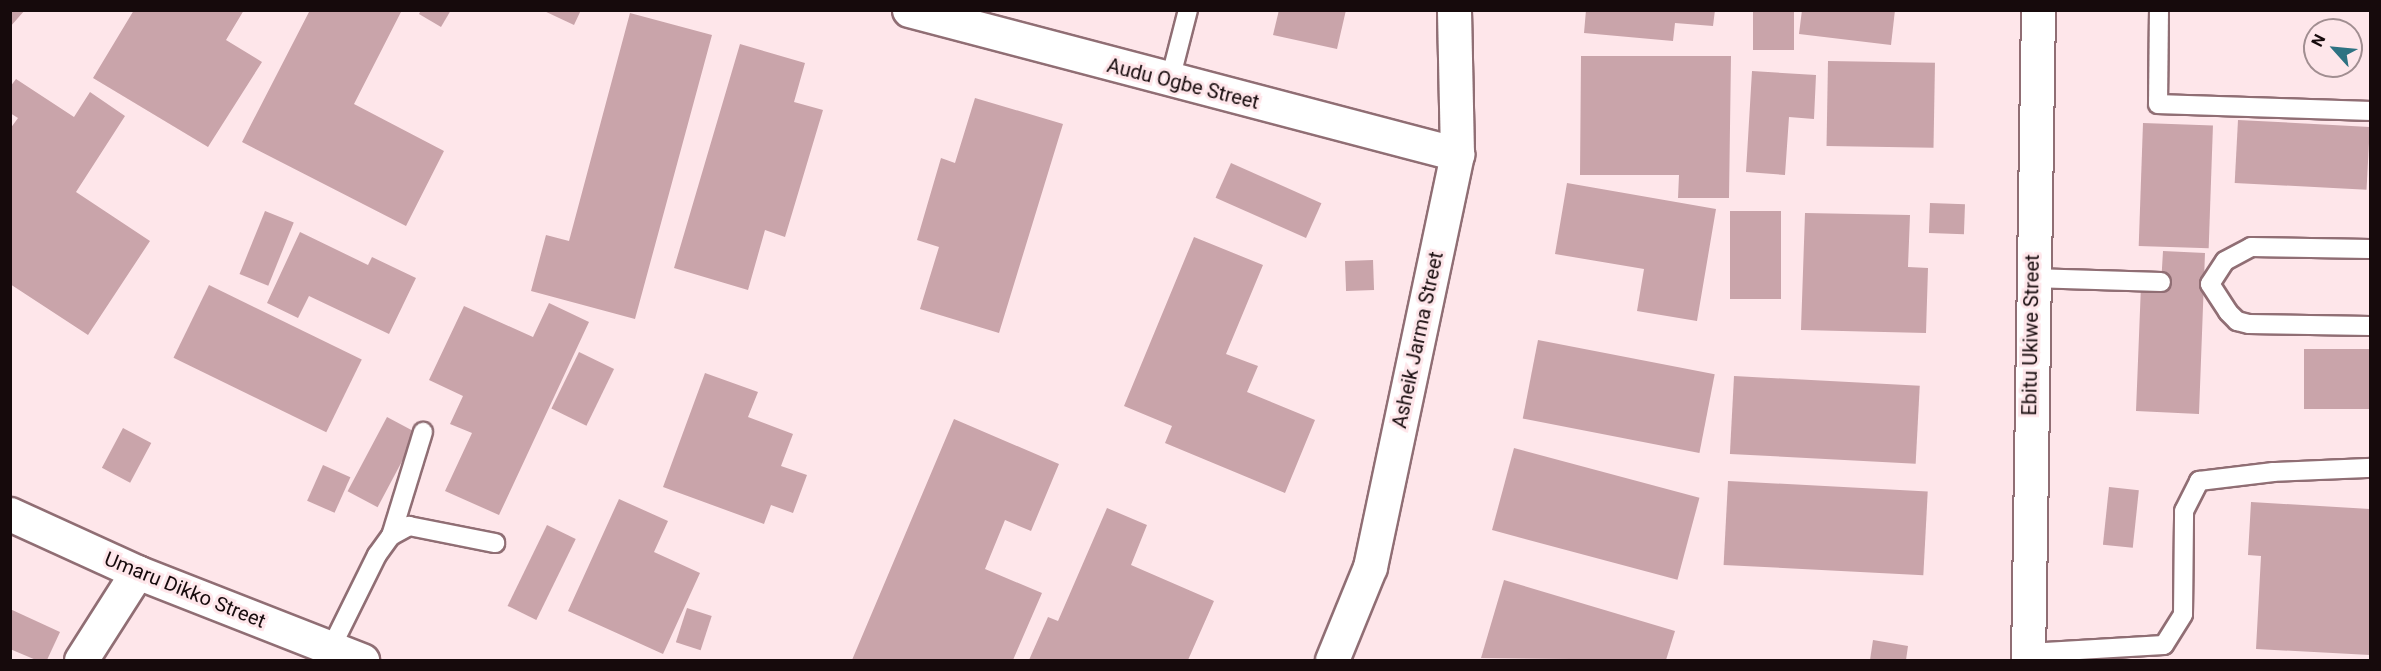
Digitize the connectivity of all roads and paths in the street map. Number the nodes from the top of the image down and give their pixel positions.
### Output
1 (909, 10) edge
2 (1188, 10) edge
3 (1454, 10) edge
4 (2038, 10) edge
5 (2159, 10) edge
6 (1170, 80) junction
7 (2370, 111) edge
8 (1457, 154) junction
9 (2370, 249) edge
10 (2031, 278) junction
11 (2161, 282) dead end
12 (2370, 326) edge
13 (423, 432) dead end
14 (2370, 468) edge
15 (10, 514) edge
16 (391, 536) junction
17 (495, 543) dead end
18 (137, 572) junction
19 (331, 648) junction
20 (2028, 657) edge
21 (81, 660) edge
22 (362, 660) edge
23 (1332, 660) edge

1 - 6 street, Audu Ogbe Street
2 - 6 lane
3 - 8 street, Asheik Jarma Street
4 - 10 street, Ebitu Ukiwe Street
5 - 7 lane
6 - 8 street, Audu Ogbe Street
8 - 23 street, Asheik Jarma Street
9 - 12 lane
10 - 11 lane
10 - 20 street, Ebitu Ukiwe Street
13 - 16 lane
14 - 20 lane
15 - 18 street, Umaru Dikko Street
16 - 17 lane
16 - 19 lane
18 - 19 street, Umaru Dikko Street
18 - 21 street
19 - 22 street, Umaru Dikko Street

